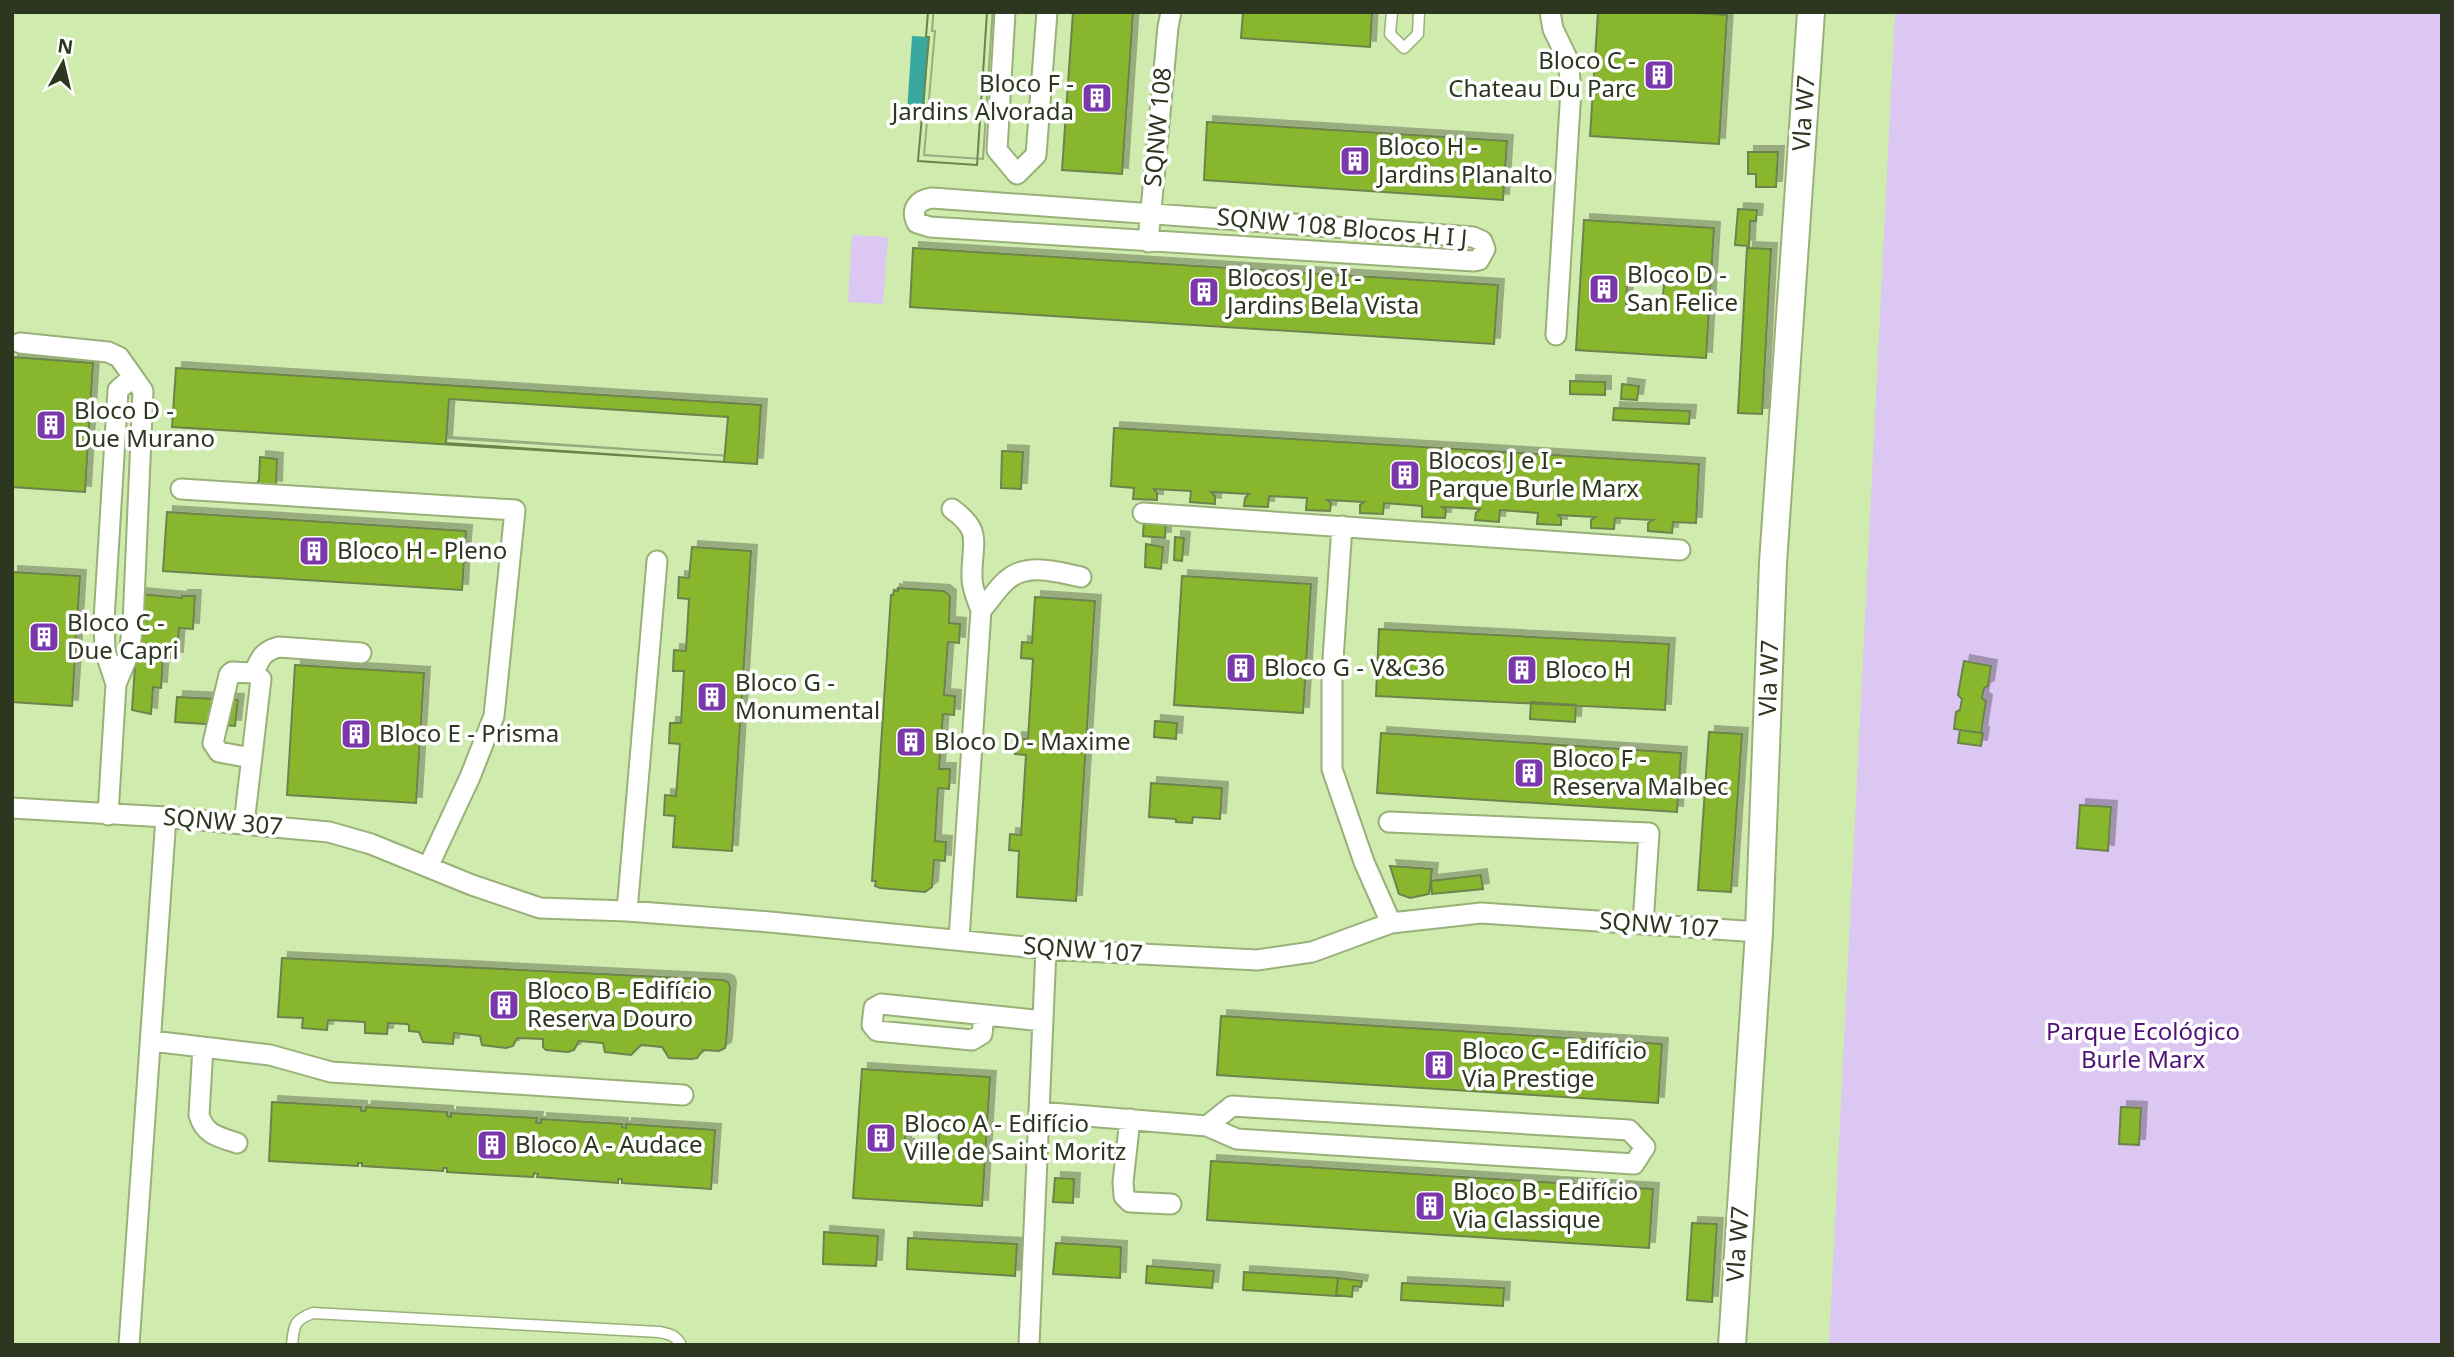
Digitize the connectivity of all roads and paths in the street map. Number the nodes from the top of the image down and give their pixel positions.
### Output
1 (1005, 12) edge
2 (1047, 12) edge
3 (1171, 12) edge
4 (1392, 12) edge
5 (1419, 12) edge
6 (1550, 12) edge
7 (1811, 12) edge
8 (1150, 214) junction
9 (1148, 242) junction
10 (1556, 335) dead end
11 (20, 343) dead end
12 (133, 377) junction
13 (181, 489) dead end
14 (951, 509) dead end
15 (1143, 513) dead end
16 (1342, 526) junction
17 (1680, 550) dead end
18 (657, 561) dead end
19 (1082, 577) dead end
20 (981, 610) junction
21 (361, 653) dead end
22 (254, 673) junction
23 (116, 684) junction
24 (251, 758) junction
25 (12, 808) edge
26 (108, 815) junction
27 (166, 817) junction
28 (1389, 822) dead end
29 (244, 824) junction
30 (428, 867) junction
31 (626, 911) junction
32 (770, 922) joint
33 (1391, 923) junction
34 (1643, 924) junction
35 (1759, 932) junction
36 (959, 939) junction
37 (1046, 948) junction
38 (984, 1016) junction
39 (1043, 1021) junction
40 (152, 1041) junction
41 (203, 1047) junction
42 (683, 1095) dead end
43 (1039, 1112) junction
44 (1130, 1119) junction
45 (1207, 1126) junction
46 (237, 1143) dead end
47 (1171, 1204) dead end
48 (129, 1345) edge
49 (292, 1345) edge
50 (681, 1345) edge
51 (1029, 1345) edge
52 (1732, 1345) edge

1 - 2 street
3 - 8 street, SQNW 108
4 - 5 lane
6 - 10 street
7 - 35 main road, Vla W7
8 - 9 street, SQNW 108
8 - 9 street, SQNW 108 Blocos H I J
8 - 9 street, SQNW 108 Blocos H I J
11 - 12 street
12 - 23 street
12 - 23 street
13 - 30 street
14 - 20 street
15 - 16 street
16 - 17 street
16 - 33 street
18 - 31 street
19 - 20 street
20 - 36 street
21 - 22 street
22 - 24 street
22 - 24 street
23 - 26 street
24 - 29 street
25 - 26 street, SQNW 307
26 - 27 street, SQNW 307
27 - 29 street, SQNW 307
27 - 40 street
28 - 34 street
29 - 30 street, SQNW 307
30 - 31 street, SQNW 307
31 - 32 street, SQNW 307
32 - 36 street, SQNW 107
33 - 34 street, SQNW 107
33 - 37 street, SQNW 107
34 - 35 street, SQNW 107
35 - 52 main road, Vla W7
36 - 37 street, SQNW 107
37 - 39 street
38 - 38 street
38 - 39 street
39 - 43 street
40 - 41 street
40 - 48 street
41 - 42 street
41 - 46 street
43 - 44 street
43 - 51 street
44 - 45 street
44 - 47 street
45 - 45 street
49 - 50 lane

